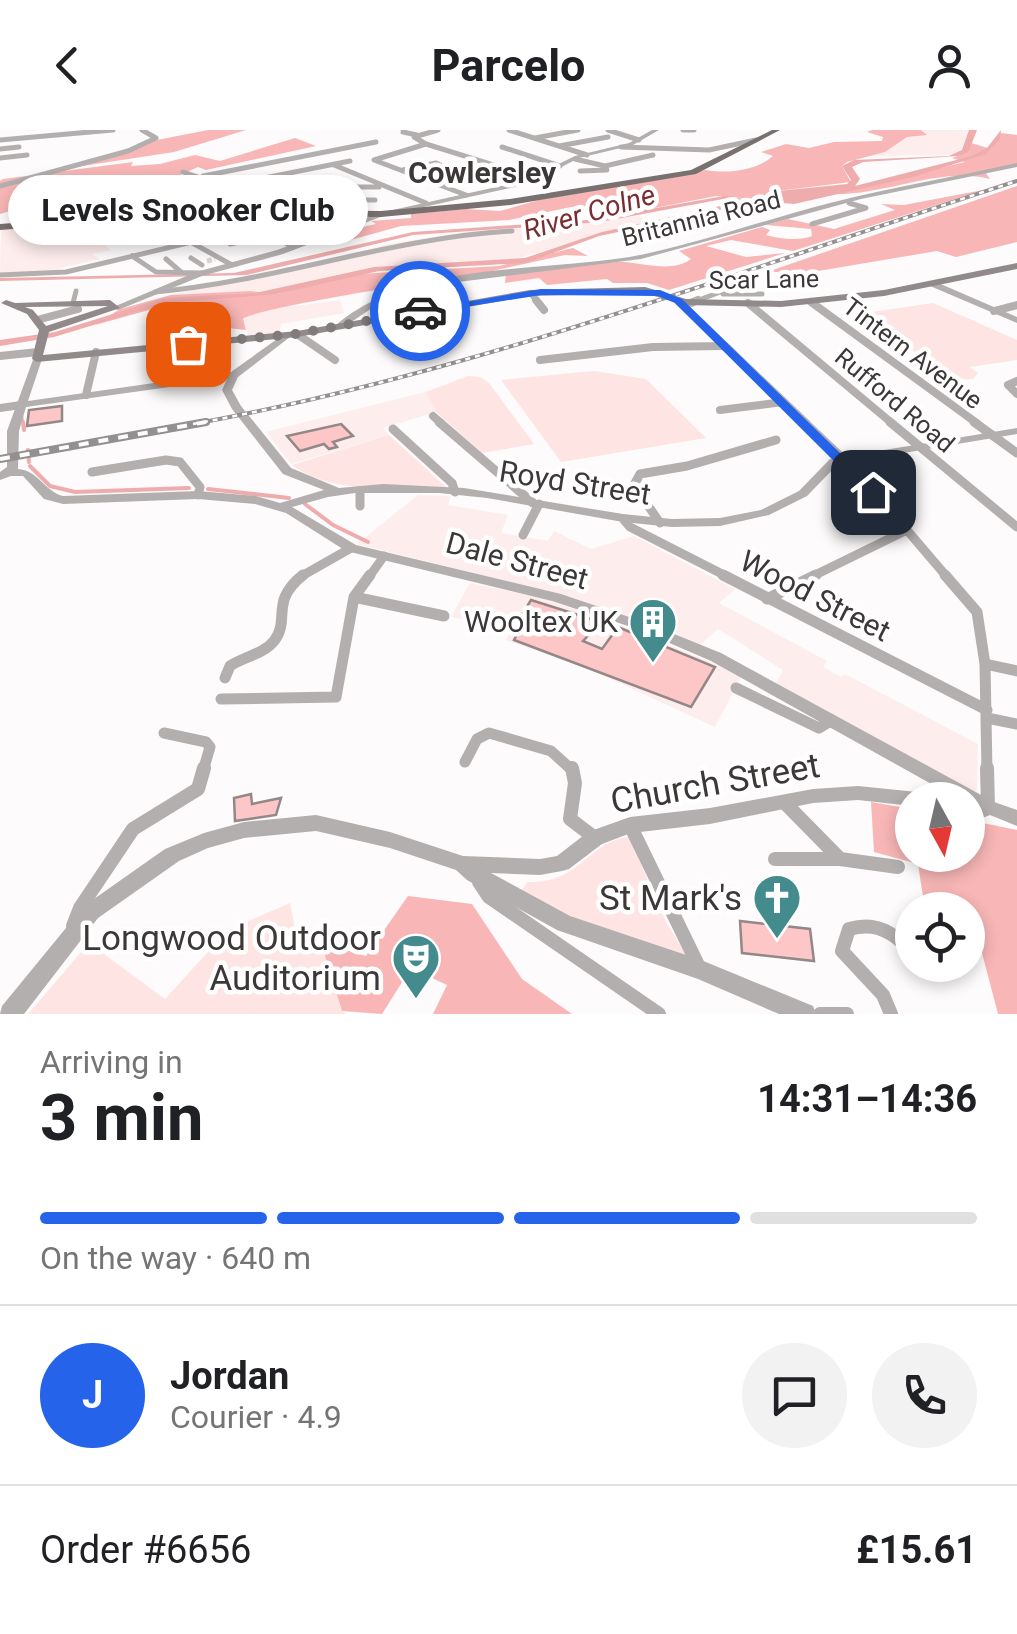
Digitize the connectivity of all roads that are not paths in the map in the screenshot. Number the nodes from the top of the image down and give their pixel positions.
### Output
1 (40, 130) edge
2 (79, 130) edge
3 (112, 130) edge
4 (142, 130) edge
5 (438, 130) edge
6 (513, 130) edge
7 (578, 130) edge
8 (654, 130) edge
9 (777, 130) edge
10 (403, 132) dead end
11 (608, 133) edge
12 (88, 134) junction
13 (689, 134) edge
14 (46, 136) junction
15 (416, 136) junction
16 (65, 137) junction
17 (118, 138) dead end
18 (534, 138) junction
19 (0, 140) edge
20 (640, 140) junction
21 (756, 140) junction
22 (376, 142) dead end
23 (76, 144) dead end
24 (426, 144) junction
25 (558, 146) junction
26 (19, 147) dead end
27 (502, 147) dead end
28 (621, 147) junction
29 (676, 147) junction
30 (0, 149) edge
31 (653, 154) dead end
32 (27, 155) dead end
33 (587, 155) junction
34 (0, 158) edge
35 (574, 158) junction
36 (638, 158) junction
37 (424, 159) dead end
38 (350, 161) dead end
39 (436, 163) junction
40 (333, 164) junction
41 (650, 164) dead end
42 (560, 166) junction
43 (1017, 166) edge
44 (448, 168) dead end
45 (613, 168) junction
46 (402, 170) junction
47 (298, 171) junction
48 (580, 171) dead end
49 (182, 172) dead end
50 (203, 176) junction
51 (536, 178) junction
52 (0, 186) edge
53 (382, 186) junction
54 (334, 187) junction
55 (203, 190) junction
56 (253, 191) dead end
57 (466, 195) junction
58 (200, 198) junction
59 (375, 200) junction
60 (426, 203) junction
61 (849, 203) dead end
62 (300, 206) junction
63 (866, 208) junction
64 (877, 210) dead end
65 (195, 212) junction
66 (314, 213) junction
67 (376, 214) junction
68 (798, 214) junction
69 (143, 215) junction
70 (820, 222) junction
71 (812, 224) dead end
72 (0, 226) edge
73 (162, 226) junction
74 (256, 228) junction
75 (512, 231) dead end
76 (101, 232) dead end
77 (270, 235) junction
78 (192, 243) junction
79 (230, 244) dead end
80 (293, 247) junction
81 (132, 256) junction
82 (191, 258) dead end
83 (166, 259) dead end
84 (206, 265) junction
85 (232, 266) junction
86 (1017, 266) edge
87 (184, 275) junction
88 (0, 276) edge
89 (752, 280) dead end
90 (933, 284) junction
91 (76, 291) dead end
92 (154, 292) junction
93 (530, 293) junction
94 (716, 293) junction
95 (762, 294) dead end
96 (677, 300) junction
97 (691, 302) junction
98 (811, 302) junction
99 (3, 303) edge
100 (96, 303) junction
101 (748, 303) junction
102 (1017, 305) edge
103 (76, 306) junction
104 (115, 308) junction
105 (168, 310) dead end
106 (544, 310) dead end
107 (994, 311) junction
108 (1017, 320) edge
109 (341, 326) junction
110 (38, 331) junction
111 (292, 334) junction
112 (166, 346) junction
113 (723, 346) junction
114 (96, 352) junction
115 (0, 356) edge
116 (335, 360) dead end
117 (540, 360) dead end
118 (234, 375) junction
119 (1017, 381) edge
120 (1017, 394) edge
121 (86, 395) junction
122 (784, 402) junction
123 (21, 405) junction
124 (0, 408) edge
125 (720, 410) dead end
126 (432, 416) dead end
127 (394, 429) dead end
128 (1017, 432) edge
129 (992, 436) junction
130 (776, 440) dead end
131 (171, 446) dead end
132 (920, 447) junction
133 (1017, 454) edge
134 (843, 460) junction
135 (180, 462) junction
136 (92, 472) dead end
137 (5, 474) edge
138 (360, 491) junction
139 (339, 492) junction
140 (455, 492) junction
141 (198, 495) junction
142 (536, 503) junction
143 (282, 506) junction
144 (360, 506) dead end
145 (624, 520) junction
146 (660, 523) junction
147 (1017, 527) edge
148 (907, 530) junction
149 (523, 535) dead end
150 (351, 548) junction
151 (384, 556) junction
152 (354, 598) junction
153 (767, 599) junction
154 (444, 616) dead end
155 (985, 664) junction
156 (1017, 671) edge
157 (225, 678) dead end
158 (736, 688) dead end
159 (220, 699) dead end
160 (987, 714) junction
161 (832, 720) junction
162 (1017, 724) edge
163 (164, 733) dead end
164 (465, 762) dead end
165 (895, 797) edge
166 (784, 802) junction
167 (1004, 813) edge
168 (630, 825) junction
169 (595, 838) junction
170 (776, 859) dead end
171 (840, 859) junction
172 (895, 868) edge
173 (469, 869) junction
174 (895, 934) edge
175 (64, 948) junction
176 (701, 970) junction
177 (10, 1014) edge
178 (658, 1014) edge
179 (805, 1014) edge
180 (820, 1014) edge
181 (846, 1014) edge
182 (891, 1014) edge

1 - 14 street
2 - 12 street
3 - 12 street
3 - 17 street
4 - 52 street
5 - 15 street
6 - 18 street
7 - 18 street
8 - 20 street
9 - 21 main road
10 - 15 street
11 - 20 street
11 - 25 street
12 - 16 street
13 - 29 street
14 - 16 street
14 - 19 street
15 - 24 street
16 - 23 street
18 - 25 street
20 - 28 street
21 - 29 street
21 - 67 main road
22 - 50 street
24 - 46 street
24 - 51 street
25 - 33 street
26 - 30 street
27 - 42 street
28 - 29 street
28 - 33 street
31 - 36 street
32 - 34 street
33 - 35 street
35 - 42 street
35 - 45 street
36 - 41 street
36 - 45 street
37 - 39 street
38 - 40 street
39 - 44 street
39 - 46 street
40 - 47 street
40 - 53 street
42 - 51 street
43 - 68 street, Britannia Road
45 - 48 street
46 - 57 street
47 - 54 street
47 - 55 street
49 - 50 street
50 - 55 street
51 - 57 street
53 - 54 street
53 - 59 street
53 - 60 street
54 - 62 street
55 - 58 street
56 - 62 street
57 - 60 street
58 - 65 street
58 - 69 street
59 - 62 street
59 - 67 street
60 - 67 street
61 - 63 street
62 - 65 main road
62 - 66 main road
63 - 64 street
63 - 70 street
65 - 69 main road
66 - 67 main road
66 - 74 street
67 - 80 street
68 - 70 street
68 - 109 street, Britannia Road
69 - 72 main road
69 - 73 street
70 - 71 street
73 - 76 street
73 - 78 street
74 - 77 street
74 - 78 street
75 - 92 street
77 - 79 street
77 - 80 street
78 - 81 street
78 - 84 street
80 - 85 street
81 - 87 street
81 - 88 street
82 - 84 street
83 - 87 street
84 - 85 street
84 - 85 street
84 - 87 street
86 - 90 main road, Scar Lane
87 - 92 street
89 - 94 street
90 - 98 main road, Scar Lane
90 - 107 street
91 - 103 street
92 - 100 street
92 - 104 street
93 - 96 main road, Scar Lane
93 - 106 street
93 - 109 main road, Scar Lane
94 - 95 street
94 - 97 street
96 - 97 main road, Scar Lane
96 - 113 street
97 - 101 main road, Scar Lane
98 - 101 main road, Scar Lane
98 - 129 street, Tintern Avenue
99 - 110 main road
100 - 103 main road
100 - 104 main road
101 - 132 street, Rufford Road
102 - 107 street
103 - 110 main road
103 - 110 street
104 - 110 main road
105 - 112 street
107 - 108 street
109 - 111 main road, Scar Lane
110 - 114 main road, Scar Lane
110 - 115 street
110 - 123 street
111 - 112 main road, Scar Lane
111 - 116 street
111 - 118 street
112 - 114 main road, Scar Lane
113 - 117 street
113 - 122 street
114 - 121 street
118 - 121 street
118 - 139 street
119 - 120 street
121 - 123 street
122 - 125 street
122 - 134 street
123 - 124 street
123 - 137 street
126 - 142 street
127 - 140 street
128 - 129 street
129 - 132 street
129 - 133 street, Tintern Avenue
130 - 146 street
131 - 135 street
132 - 134 street
132 - 147 street, Rufford Road
134 - 146 street, Royd Street
134 - 148 street
135 - 136 street
135 - 141 street
137 - 141 street, Dale Street
138 - 139 street, Royd Street
138 - 140 street, Royd Street
138 - 144 street
139 - 143 street, Royd Street
140 - 142 street, Royd Street
141 - 143 street, Dale Street
142 - 145 street, Royd Street
142 - 149 street
143 - 150 street, Dale Street
145 - 146 street, Royd Street
145 - 153 street, Wood Street
148 - 153 street
148 - 155 street
150 - 151 street, Dale Street
150 - 157 street
151 - 152 street
151 - 161 street, Dale Street
152 - 154 street
152 - 159 street
153 - 160 street, Wood Street
155 - 156 street
155 - 160 street
158 - 161 street
160 - 162 street, Wood Street
160 - 167 street
161 - 167 street, Dale Street
163 - 175 street
164 - 169 street
165 - 166 street, Church Street
166 - 168 street, Church Street
166 - 171 street
168 - 169 street, Church Street
168 - 176 street
169 - 173 street, Church Street
170 - 171 street
171 - 172 street
173 - 175 street
173 - 176 street
173 - 178 street
174 - 182 street
175 - 177 street
176 - 179 street
180 - 181 street

